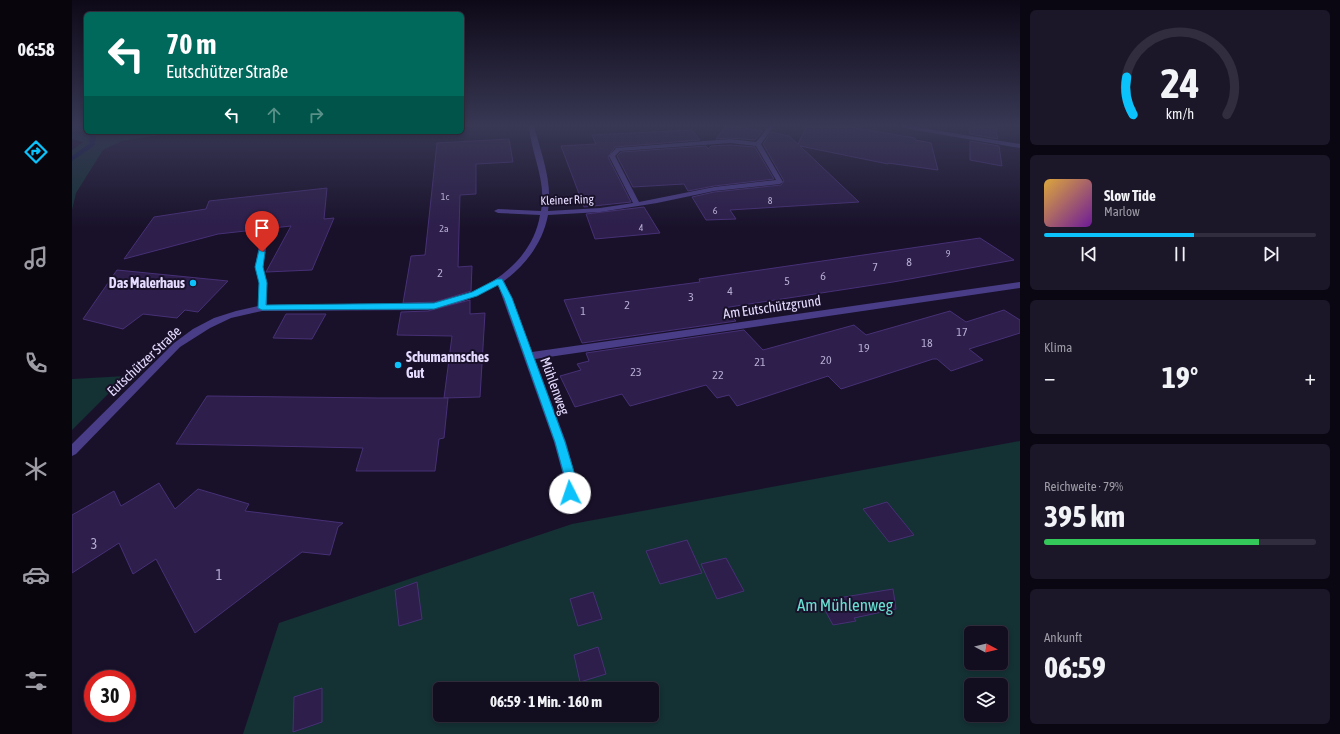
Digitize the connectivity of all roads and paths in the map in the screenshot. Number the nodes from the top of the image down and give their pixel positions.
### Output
1 (538, 160) edge
2 (614, 160) edge
3 (767, 160) edge
4 (637, 204) junction
5 (498, 211) dead end
6 (545, 213) junction
7 (264, 237) dead end
8 (500, 281) junction
9 (1020, 285) edge
10 (262, 308) junction
11 (529, 356) junction
12 (72, 451) edge
13 (566, 503) dead end

1 - 6 street, Eutschützer Straße
2 - 4 street
3 - 4 street, Kleiner Ring
4 - 6 street, Kleiner Ring
5 - 6 street, Kleiner Ring
6 - 8 street, Eutschützer Straße
7 - 10 street
8 - 10 street, Eutschützer Straße
8 - 11 street, Mühlenweg
9 - 11 street, Am Eutschützgrund
10 - 12 street, Eutschützer Straße
11 - 13 street, Mühlenweg

